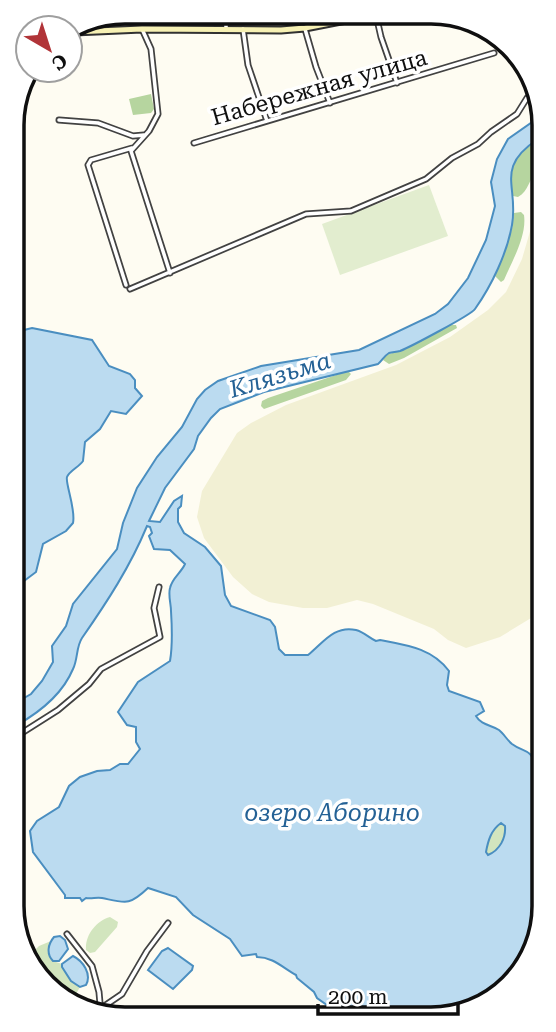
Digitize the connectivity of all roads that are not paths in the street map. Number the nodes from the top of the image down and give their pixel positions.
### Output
1 (226, 24) edge
2 (325, 24) edge
3 (378, 24) edge
4 (305, 28) junction
5 (142, 29) junction
6 (226, 29) junction
7 (243, 29) junction
8 (89, 31) edge
9 (494, 53) dead end
10 (397, 83) junction
11 (527, 98) edge
12 (330, 103) junction
13 (59, 120) dead end
14 (267, 121) junction
15 (146, 135) junction
16 (194, 142) dead end
17 (134, 147) junction
18 (170, 273) junction
19 (126, 285) dead end
20 (130, 289) dead end
21 (159, 587) dead end
22 (24, 732) edge
23 (168, 923) dead end
24 (67, 934) dead end
25 (100, 1004) edge
26 (108, 1006) edge

1 - 6 street
2 - 4 main road
3 - 10 street
4 - 7 main road
4 - 12 street
5 - 6 main road
5 - 8 main road
5 - 15 street
6 - 7 main road
7 - 14 street
9 - 10 street, Набережная улица
10 - 12 street, Набережная улица
11 - 18 street
12 - 14 street, Набережная улица
13 - 15 street
14 - 16 street, Набережная улица
15 - 17 street
17 - 18 street
17 - 19 street
18 - 20 street
21 - 22 street
23 - 26 street
24 - 25 street

